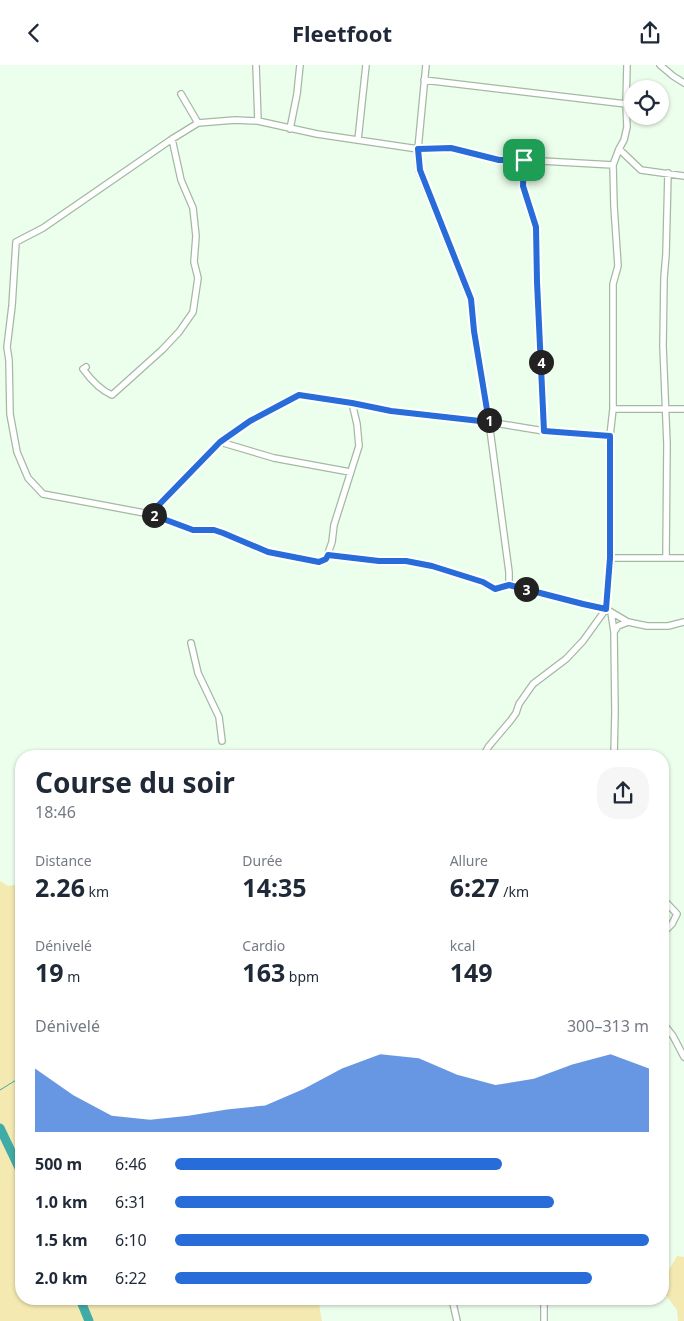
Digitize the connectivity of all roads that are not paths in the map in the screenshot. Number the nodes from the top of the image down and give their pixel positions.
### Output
1 (256, 65) edge
2 (300, 65) edge
3 (366, 65) edge
4 (426, 65) edge
5 (627, 65) edge
6 (660, 65) edge
7 (424, 80) junction
8 (627, 80) edge
9 (684, 83) edge
10 (181, 94) dead end
11 (624, 103) edge
12 (258, 121) junction
13 (198, 123) junction
14 (627, 125) edge
15 (290, 129) junction
16 (172, 139) junction
17 (358, 140) junction
18 (418, 149) junction
19 (618, 149) junction
20 (524, 160) junction
21 (613, 165) junction
22 (668, 173) junction
23 (684, 176) edge
24 (86, 367) dead end
25 (352, 403) junction
26 (613, 409) junction
27 (667, 409) junction
28 (684, 409) edge
29 (489, 422) junction
30 (544, 431) junction
31 (610, 436) junction
32 (220, 442) junction
33 (350, 472) junction
34 (150, 514) junction
35 (328, 555) junction
36 (610, 558) junction
37 (666, 558) junction
38 (684, 558) edge
39 (509, 585) junction
40 (608, 611) junction
41 (628, 622) junction
42 (684, 622) edge
43 (614, 632) junction
44 (191, 643) dead end
45 (222, 741) dead end
46 (487, 750) edge
47 (614, 750) edge
48 (669, 905) edge
49 (669, 927) edge
50 (669, 1031) edge
51 (684, 1057) edge
52 (453, 1305) edge
53 (544, 1305) edge
54 (456, 1321) edge
55 (544, 1321) edge

1 - 12 street
2 - 15 street
3 - 17 street
4 - 7 street
5 - 8 street
6 - 9 street
7 - 11 street
7 - 18 street
10 - 13 street
12 - 13 street
12 - 15 street
13 - 16 street
14 - 19 street
15 - 17 street
16 - 24 street
16 - 34 street
17 - 18 street
18 - 20 street
18 - 29 street
19 - 21 street
19 - 22 street
20 - 21 street
20 - 30 street
21 - 26 street
22 - 23 street
22 - 27 street
25 - 29 street
25 - 32 street
25 - 33 street
26 - 27 street
26 - 31 street
27 - 28 street
27 - 37 street
29 - 30 street
29 - 39 street
30 - 31 street
31 - 36 street
32 - 33 street
32 - 34 street
33 - 35 street
34 - 35 street
35 - 39 street
36 - 37 street
36 - 40 street
37 - 38 street
39 - 40 street
40 - 41 street
40 - 43 street
40 - 46 street
41 - 42 street
41 - 43 street
43 - 47 street
44 - 45 street
48 - 49 street
50 - 51 street
52 - 54 street
53 - 55 street

